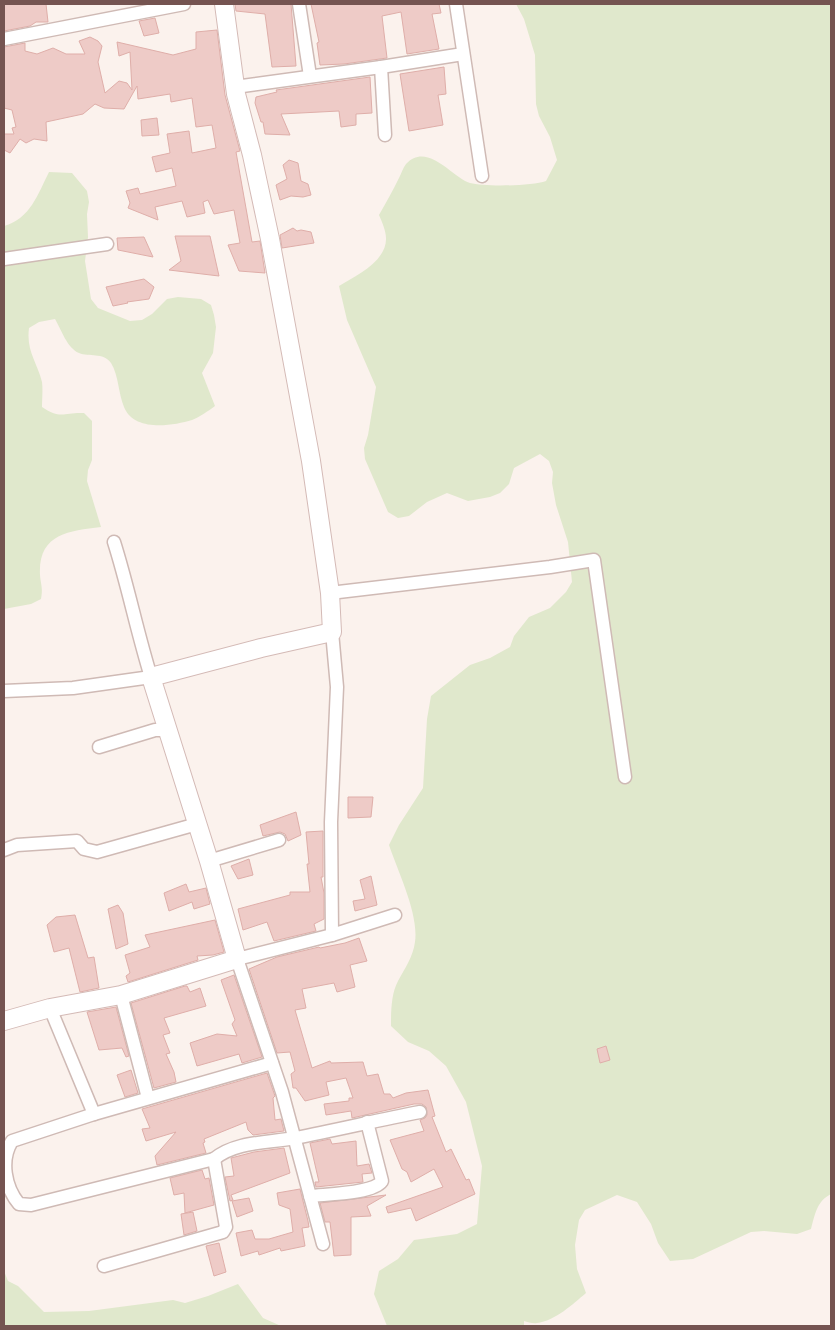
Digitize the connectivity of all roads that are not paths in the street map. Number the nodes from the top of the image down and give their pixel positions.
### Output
1 (184, 4) edge
2 (224, 4) edge
3 (299, 4) edge
4 (456, 4) edge
5 (156, 6) edge
6 (4, 39) edge
7 (463, 54) junction
8 (381, 67) junction
9 (310, 76) junction
10 (235, 87) junction
11 (386, 135) dead end
12 (482, 176) dead end
13 (107, 244) dead end
14 (4, 259) edge
15 (114, 542) dead end
16 (330, 593) junction
17 (332, 632) junction
18 (151, 677) junction
19 (4, 691) edge
20 (169, 730) junction
21 (99, 747) dead end
22 (625, 778) dead end
23 (197, 824) junction
24 (279, 840) dead end
25 (4, 850) edge
26 (209, 862) junction
27 (395, 915) dead end
28 (332, 935) junction
29 (237, 959) junction
30 (121, 995) junction
31 (50, 1008) junction
32 (4, 1021) edge
33 (272, 1063) junction
34 (148, 1098) junction
35 (420, 1112) dead end
36 (94, 1114) junction
37 (367, 1122) junction
38 (294, 1138) junction
39 (214, 1159) junction
40 (310, 1196) junction
41 (323, 1244) dead end
42 (104, 1266) dead end

1 - 5 street
2 - 10 street
3 - 9 street
4 - 7 street
5 - 6 street
7 - 8 street
7 - 12 street
8 - 9 street
8 - 11 street
9 - 10 street
10 - 16 street
13 - 14 street
15 - 18 street
16 - 17 street
16 - 22 street
17 - 18 street
17 - 28 street
18 - 19 street
18 - 20 street
20 - 21 street
20 - 23 street
23 - 25 street
23 - 26 street
24 - 26 street
26 - 29 street
27 - 28 street
28 - 29 street
29 - 30 street
29 - 33 street
30 - 31 street
30 - 34 street
31 - 32 street
31 - 36 street
33 - 34 street
33 - 38 street
34 - 36 street
35 - 37 street
36 - 39 street
37 - 38 street
37 - 40 street
38 - 39 street
38 - 40 street
39 - 42 street
40 - 41 street

